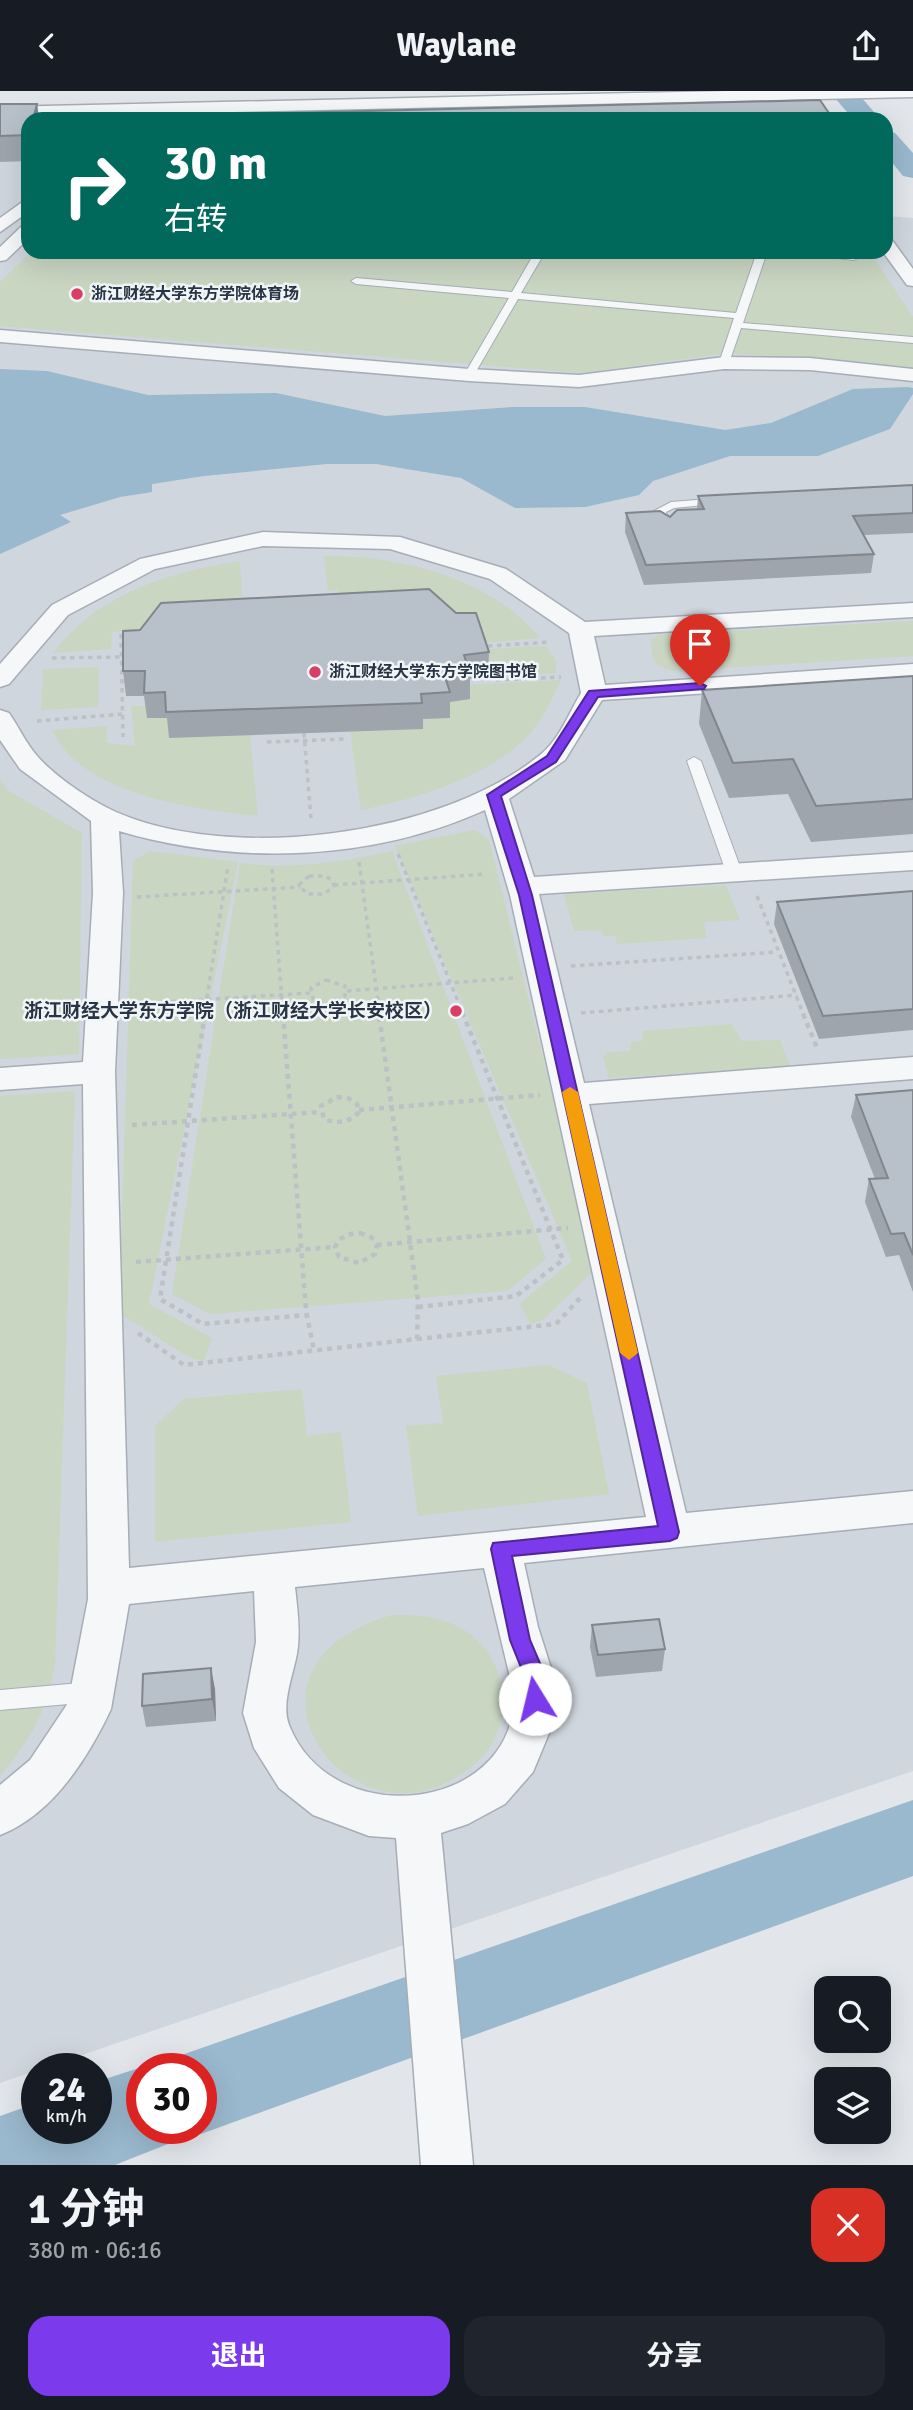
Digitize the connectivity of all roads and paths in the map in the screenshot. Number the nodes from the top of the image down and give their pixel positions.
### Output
1 (905, 92) edge
2 (913, 92) edge
3 (0, 112) edge
4 (21, 112) edge
5 (220, 112) edge
6 (9, 200) dead end
7 (21, 201) edge
8 (21, 208) edge
9 (0, 227) edge
10 (21, 236) edge
11 (893, 254) edge
12 (0, 255) edge
13 (536, 259) edge
14 (760, 259) edge
15 (356, 281) dead end
16 (913, 281) edge
17 (515, 295) junction
18 (738, 320) junction
19 (0, 336) edge
20 (913, 340) edge
21 (724, 363) junction
22 (469, 375) junction
23 (913, 375) edge
24 (740, 500) edge
25 (667, 530) edge
26 (913, 610) edge
27 (580, 630) junction
28 (121, 634) edge
29 (545, 634) dead end
30 (551, 642) junction
31 (488, 646) edge
32 (555, 649) dead end
33 (121, 657) junction
34 (43, 659) dead end
35 (560, 666) dead end
36 (913, 672) edge
37 (0, 677) edge
38 (496, 680) dead end
39 (594, 694) junction
40 (123, 714) junction
41 (0, 718) edge
42 (44, 731) dead end
43 (304, 733) edge
44 (124, 737) dead end
45 (345, 739) dead end
46 (305, 741) junction
47 (267, 742) dead end
48 (694, 761) dead end
49 (494, 795) junction
50 (106, 817) junction
51 (304, 823) dead end
52 (312, 823) junction
53 (320, 823) dead end
54 (395, 846) dead end
55 (358, 854) dead end
56 (229, 858) dead end
57 (271, 861) dead end
58 (913, 861) edge
59 (734, 872) junction
60 (491, 873) dead end
61 (408, 879) junction
62 (361, 883) junction
63 (334, 885) junction
64 (523, 886) junction
65 (300, 887) junction
66 (274, 889) junction
67 (223, 891) junction
68 (756, 893) dead end
69 (125, 897) dead end
70 (777, 952) junction
71 (542, 968) junction
72 (450, 983) junction
73 (376, 989) junction
74 (346, 991) junction
75 (310, 993) junction
76 (282, 995) junction
77 (797, 995) junction
78 (207, 1000) junction
79 (123, 1005) dead end
80 (552, 1016) junction
81 (913, 1068) edge
82 (99, 1072) junction
83 (828, 1075) junction
84 (0, 1079) edge
85 (559, 1095) junction
86 (497, 1098) junction
87 (391, 1107) junction
88 (359, 1110) junction
89 (320, 1112) junction
90 (291, 1115) junction
91 (188, 1122) junction
92 (121, 1126) dead end
93 (600, 1225) junction
94 (550, 1230) junction
95 (410, 1242) junction
96 (377, 1245) junction
97 (335, 1247) junction
98 (302, 1250) junction
99 (167, 1260) junction
100 (130, 1263) dead end
101 (588, 1289) dead end
102 (418, 1307) junction
103 (306, 1315) junction
104 (128, 1326) dead end
105 (417, 1339) junction
106 (314, 1351) junction
107 (913, 1507) edge
108 (670, 1532) junction
109 (500, 1549) junction
110 (273, 1572) junction
111 (109, 1599) junction
112 (92, 1692) junction
113 (0, 1700) edge
114 (0, 1814) edge
115 (418, 1833) junction
116 (447, 2165) edge

1 - 2 street
1 - 5 street
3 - 4 street
6 - 7 street
8 - 9 street
10 - 12 street
11 - 16 street
13 - 17 lane
14 - 18 lane
15 - 17 lane
17 - 18 lane
17 - 22 lane
18 - 20 lane
18 - 21 lane
19 - 22 street
21 - 22 street
21 - 23 street
24 - 25 lane
26 - 27 street
27 - 37 street
27 - 39 street
28 - 33 path
29 - 30 path
30 - 31 path
30 - 32 path
33 - 34 path
33 - 40 path
35 - 38 path
36 - 39 street
39 - 49 street
40 - 42 path
40 - 44 path
41 - 50 street
43 - 46 path
45 - 46 path
46 - 47 path
46 - 52 path
48 - 59 lane
49 - 50 street
49 - 64 street
50 - 82 street
51 - 52 path
52 - 53 path
54 - 61 path
55 - 62 path
56 - 67 path
57 - 66 path
58 - 59 street
59 - 64 street
60 - 61 path
61 - 62 path
61 - 72 path
62 - 63 path
62 - 73 path
63 - 65 path
63 - 65 path
64 - 71 street
65 - 66 path
66 - 67 path
66 - 76 path
67 - 69 path
67 - 78 path
68 - 70 path
70 - 71 path
70 - 77 path
71 - 72 path
71 - 80 street
72 - 73 path
72 - 86 path
73 - 74 path
73 - 87 path
74 - 75 path
74 - 75 path
75 - 76 path
76 - 78 path
76 - 90 path
77 - 80 path
77 - 83 path
78 - 79 path
78 - 91 path
80 - 85 street
81 - 83 street
82 - 84 street
82 - 111 street
83 - 85 street
85 - 86 path
85 - 93 street
86 - 87 path
86 - 94 path
87 - 88 path
87 - 95 path
88 - 89 path
88 - 89 path
89 - 90 path
90 - 91 path
90 - 98 path
91 - 92 path
91 - 99 path
93 - 94 path
93 - 108 street
94 - 95 path
94 - 102 path
95 - 96 path
95 - 102 path
96 - 97 path
96 - 97 path
97 - 98 path
98 - 99 path
98 - 103 path
99 - 100 path
99 - 103 path
101 - 105 path
102 - 105 path
103 - 106 path
104 - 106 path
105 - 106 path
107 - 108 street
108 - 109 street
109 - 110 street
109 - 115 street
110 - 111 street
110 - 115 street
111 - 112 street
112 - 113 lane
112 - 114 street
115 - 116 street

